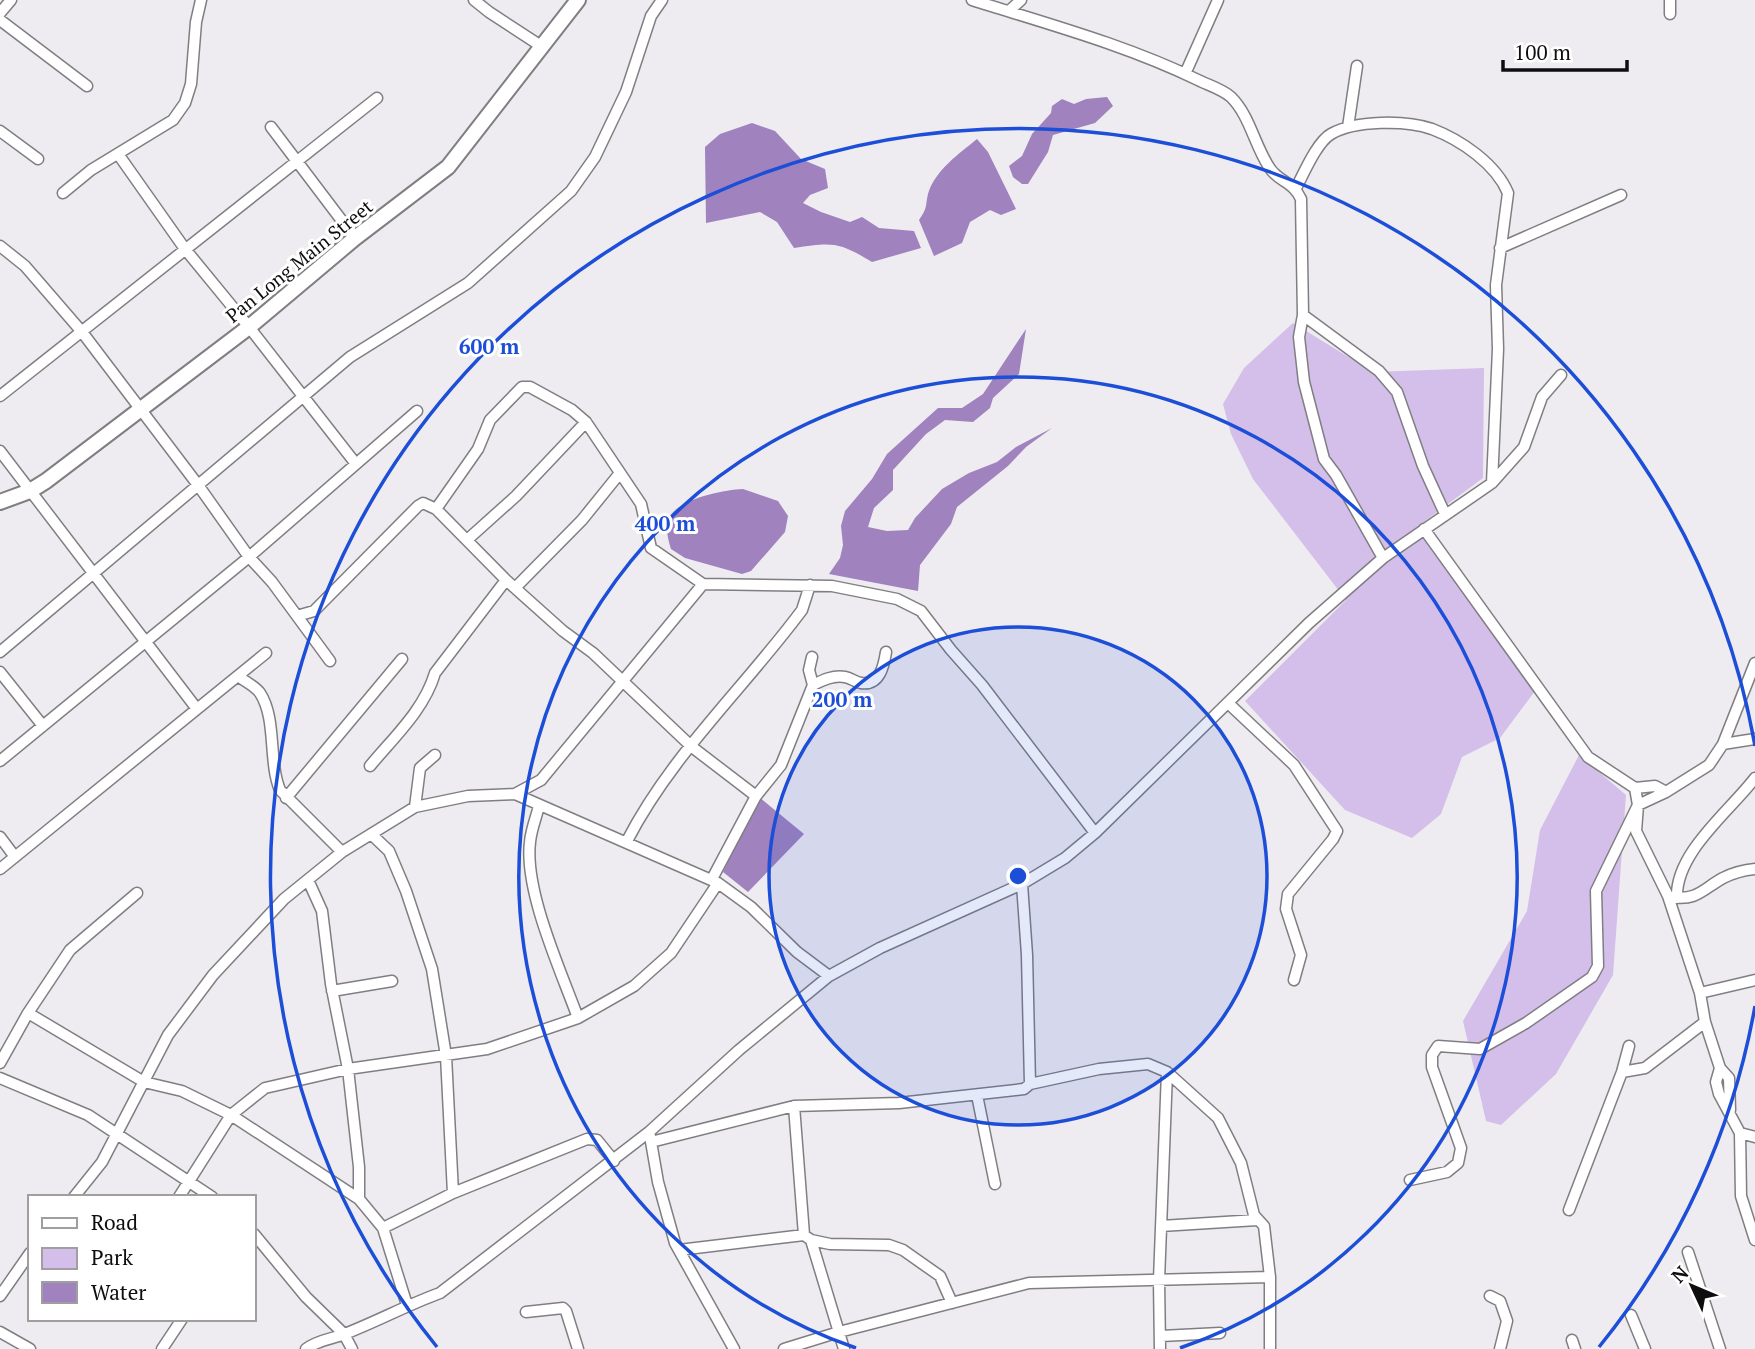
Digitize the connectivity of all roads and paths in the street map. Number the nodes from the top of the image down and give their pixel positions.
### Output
1 (11, 0) edge
2 (201, 0) edge
3 (474, 0) edge
4 (578, 0) edge
5 (662, 0) edge
6 (972, 0) edge
7 (1021, 0) edge
8 (1219, 0) edge
9 (1670, 0) edge
10 (1009, 11) junction
11 (0, 13) edge
12 (1670, 14) dead end
13 (0, 20) edge
14 (541, 46) junction
15 (1357, 66) dead end
16 (1185, 74) junction
17 (87, 86) dead end
18 (377, 98) dead end
19 (271, 127) dead end
20 (1348, 127) junction
21 (0, 131) edge
22 (118, 154) junction
23 (38, 159) dead end
24 (296, 162) junction
25 (1296, 188) junction
26 (63, 193) dead end
27 (1621, 195) dead end
28 (355, 238) junction
29 (0, 246) edge
30 (1500, 248) junction
31 (185, 249) junction
32 (1303, 315) junction
33 (249, 327) junction
34 (82, 332) junction
35 (1561, 374) dead end
36 (0, 396) edge
37 (303, 397) junction
38 (141, 410) junction
39 (417, 411) dead end
40 (586, 422) junction
41 (0, 451) edge
42 (356, 464) junction
43 (620, 473) junction
44 (1492, 483) junction
45 (198, 485) junction
46 (30, 491) junction
47 (0, 502) edge
48 (436, 509) junction
49 (1446, 514) junction
50 (1424, 529) junction
51 (467, 540) junction
52 (249, 558) junction
53 (1384, 558) junction
54 (95, 573) junction
55 (506, 580) junction
56 (703, 584) junction
57 (810, 586) junction
58 (515, 588) junction
59 (297, 616) junction
60 (147, 641) junction
61 (0, 652) edge
62 (886, 652) dead end
63 (266, 653) dead end
64 (812, 657) dead end
65 (402, 659) dead end
66 (330, 661) dead end
67 (1755, 663) edge
68 (0, 672) edge
69 (238, 676) junction
70 (623, 680) junction
71 (813, 685) junction
72 (1228, 703) junction
73 (197, 709) junction
74 (43, 726) junction
75 (1752, 742) edge
76 (1723, 744) junction
77 (692, 747) junction
78 (435, 755) dead end
79 (0, 761) edge
80 (370, 766) dead end
81 (1755, 778) edge
82 (1635, 788) junction
83 (1666, 792) junction
84 (515, 794) junction
85 (756, 796) junction
86 (286, 798) junction
87 (1638, 805) junction
88 (539, 806) junction
89 (415, 807) junction
90 (1095, 833) junction
91 (371, 834) junction
92 (0, 837) edge
93 (626, 841) junction
94 (342, 852) junction
95 (15, 857) junction
96 (0, 869) edge
97 (1755, 869) edge
98 (308, 880) junction
99 (715, 881) junction
100 (1022, 884) junction
101 (137, 893) dead end
102 (1673, 897) junction
103 (829, 976) junction
104 (1294, 980) dead end
105 (392, 981) dead end
106 (1755, 981) edge
107 (332, 990) junction
108 (1700, 993) junction
109 (27, 1013) junction
110 (578, 1018) junction
111 (1705, 1022) junction
112 (1629, 1046) dead end
113 (446, 1056) junction
114 (0, 1063) edge
115 (348, 1069) junction
116 (1167, 1072) junction
117 (1622, 1072) junction
118 (0, 1078) edge
119 (144, 1082) junction
120 (1030, 1084) junction
121 (977, 1095) junction
122 (794, 1106) junction
123 (231, 1115) junction
124 (1740, 1133) junction
125 (116, 1135) junction
126 (650, 1137) junction
127 (1755, 1137) edge
128 (614, 1161) junction
129 (190, 1180) junction
130 (1410, 1180) dead end
131 (995, 1184) dead end
132 (453, 1193) junction
133 (76, 1195) edge
134 (179, 1195) edge
135 (209, 1195) edge
136 (359, 1199) junction
137 (1569, 1210) dead end
138 (1257, 1220) junction
139 (1161, 1226) junction
140 (383, 1228) junction
141 (256, 1236) edge
142 (807, 1238) junction
143 (1755, 1240) edge
144 (679, 1250) junction
145 (1688, 1252) dead end
146 (28, 1256) edge
147 (1270, 1277) junction
148 (1159, 1280) junction
149 (0, 1296) edge
150 (1490, 1296) dead end
151 (952, 1303) junction
152 (407, 1305) junction
153 (526, 1312) dead end
154 (1631, 1315) dead end
155 (182, 1321) edge
156 (0, 1332) edge
157 (839, 1332) junction
158 (1220, 1333) dead end
159 (344, 1334) junction
160 (1161, 1336) junction
161 (30, 1349) edge
162 (162, 1349) edge
163 (306, 1349) edge
164 (352, 1349) edge
165 (578, 1349) edge
166 (734, 1349) edge
167 (784, 1349) edge
168 (844, 1349) edge
169 (1160, 1349) edge
170 (1270, 1349) edge
171 (1500, 1349) edge
172 (1645, 1349) edge
173 (1720, 1349) edge

1 - 11 street
2 - 22 street
3 - 14 street
4 - 14 street, Pan Long Main Street
5 - 37 street
6 - 10 street
7 - 10 street
8 - 16 street
9 - 12 street
10 - 16 street
13 - 17 street
14 - 28 street, Pan Long Main Street
15 - 20 street
16 - 25 street
18 - 24 street
19 - 24 street
20 - 25 street
20 - 30 street
21 - 23 street
22 - 26 street
22 - 31 street
24 - 28 street
24 - 31 street
25 - 32 street
27 - 30 street
28 - 33 street, Pan Long Main Street
29 - 34 street
30 - 44 street
31 - 33 street
31 - 34 street
32 - 49 street
32 - 53 street
33 - 37 street
33 - 38 street, Pan Long Main Street
34 - 36 street
34 - 38 street
35 - 44 street
37 - 42 street
37 - 45 street
38 - 45 street
38 - 46 street, Pan Long Main Street
39 - 42 street
40 - 43 street
40 - 48 street
40 - 51 street
41 - 46 street
42 - 52 street
43 - 56 street
43 - 58 street
44 - 49 street
45 - 52 street
45 - 54 street
46 - 47 street, Pan Long Main Street
46 - 54 street
48 - 51 street
48 - 59 street
49 - 50 street
50 - 53 street
50 - 82 street
51 - 55 street
52 - 59 street
52 - 60 street
53 - 72 street
54 - 60 street
54 - 61 street
55 - 58 street
55 - 80 street
56 - 57 street
56 - 70 street
57 - 77 street
57 - 90 street
58 - 70 street
59 - 66 street
60 - 73 street
60 - 74 street
62 - 71 street
63 - 69 street
64 - 71 street
65 - 86 street
67 - 76 street
68 - 74 street
69 - 73 street
69 - 86 street
70 - 77 street
70 - 84 street
71 - 85 street
72 - 90 street
72 - 104 street
73 - 95 street
74 - 79 street
75 - 76 street
76 - 83 street
77 - 85 street
77 - 93 street
78 - 89 street
81 - 102 street
82 - 83 street
82 - 87 street
83 - 87 street
84 - 88 street
84 - 89 street
85 - 99 street
86 - 94 street
87 - 102 street
87 - 130 street
88 - 93 street
88 - 110 street
89 - 91 street
90 - 100 street
91 - 94 street
91 - 113 street
92 - 95 street
93 - 99 street
94 - 98 street
95 - 96 street
97 - 102 street
98 - 107 street
98 - 119 street
99 - 103 street
99 - 110 street
100 - 103 street
100 - 120 street
101 - 109 street
102 - 108 street
103 - 126 street
105 - 107 street
106 - 108 street
107 - 115 street
108 - 111 street
109 - 114 street
109 - 119 street
110 - 113 street
111 - 117 street
111 - 124 street
112 - 117 street
113 - 115 street
113 - 132 street
115 - 123 street
115 - 136 street
116 - 120 street
116 - 138 street
116 - 139 street
117 - 137 street
118 - 125 street
119 - 123 street
119 - 125 street
120 - 121 street
121 - 122 street
121 - 131 street
122 - 126 street
122 - 142 street
123 - 129 street
123 - 136 street
124 - 127 street
124 - 143 street
125 - 129 street
125 - 133 street
126 - 128 street
126 - 144 street
128 - 132 street
128 - 152 street
129 - 134 street
129 - 135 street
132 - 140 street
136 - 140 street
138 - 139 street
138 - 147 street
139 - 148 street
140 - 152 street
141 - 159 street
142 - 144 street
142 - 151 street
142 - 157 street
144 - 166 street
145 - 173 street
146 - 149 street
147 - 148 street
147 - 170 street
148 - 151 street
148 - 160 street
150 - 171 street
151 - 157 street
152 - 159 street
153 - 165 street
154 - 172 street
155 - 162 street
156 - 161 street
157 - 167 street
157 - 168 street
158 - 160 street
159 - 163 street
159 - 164 street
160 - 169 street

